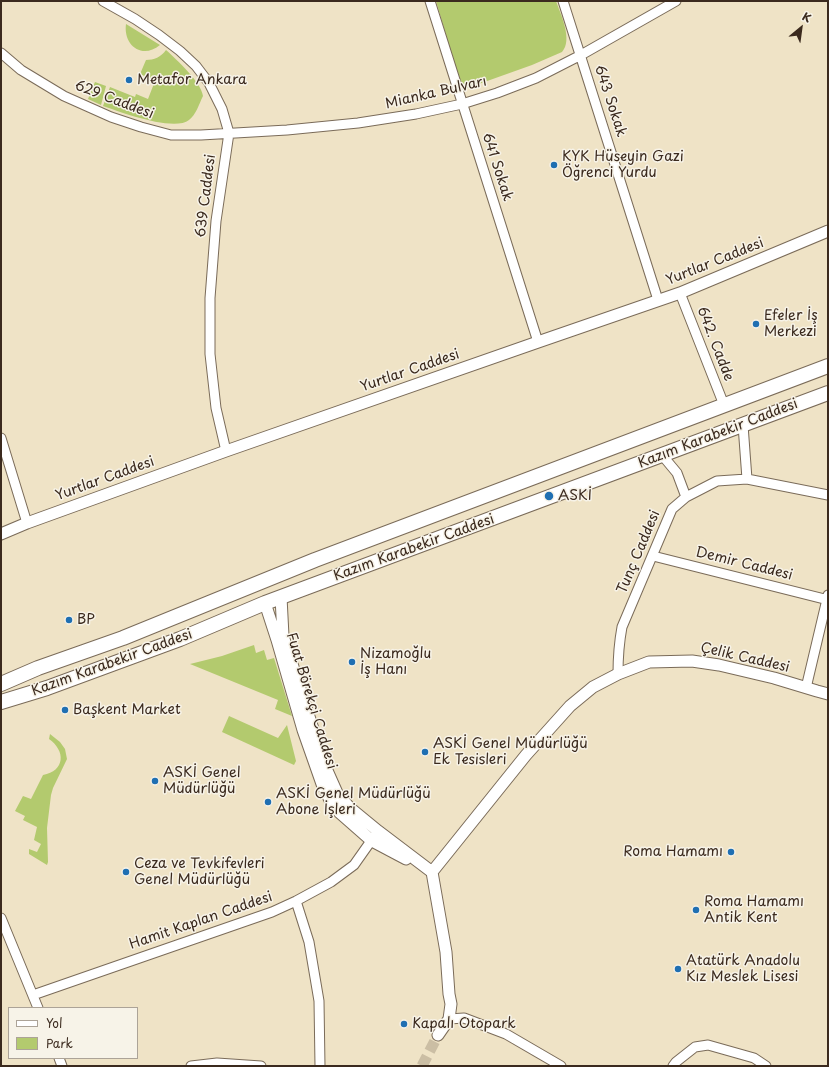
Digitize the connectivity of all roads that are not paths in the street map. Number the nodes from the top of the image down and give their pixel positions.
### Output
1 (103, 1) edge
2 (430, 1) edge
3 (563, 1) edge
4 (676, 1) edge
5 (1, 53) edge
6 (581, 55) junction
7 (462, 104) junction
8 (229, 133) junction
9 (828, 231) edge
10 (680, 293) junction
11 (658, 300) junction
12 (538, 342) junction
13 (828, 366) edge
14 (828, 393) edge
15 (724, 405) junction
16 (743, 425) junction
17 (1, 438) edge
18 (226, 451) junction
19 (662, 456) junction
20 (5, 466) edge
21 (746, 479) junction
22 (828, 495) edge
23 (686, 497) junction
24 (27, 523) junction
25 (1, 534) edge
26 (652, 556) junction
27 (281, 597) junction
28 (828, 598) edge
29 (265, 603) junction
30 (38, 668) junction
31 (618, 674) junction
32 (1, 680) edge
33 (1, 684) edge
34 (47, 688) junction
35 (806, 688) junction
36 (828, 694) edge
37 (1, 702) edge
38 (1, 710) edge
39 (378, 831) junction
40 (372, 841) junction
41 (432, 872) junction
42 (296, 901) junction
43 (1, 918) edge
44 (5, 939) edge
45 (33, 995) junction
46 (38, 1007) edge
47 (449, 1019) junction
48 (438, 1035) tunnel mouth
49 (545, 1062) edge
50 (677, 1065) edge
51 (191, 1066) edge
52 (261, 1066) edge
53 (320, 1066) edge
54 (561, 1066) edge
55 (766, 1066) edge

1 - 8 street, 639 Caddesi
2 - 7 street, 641 Sokak
3 - 6 street, 643 Sokak
4 - 6 street, Mianka Bulvarı
5 - 8 street, 629 Caddesi
6 - 7 street, Mianka Bulvarı
6 - 11 street, 643 Sokak
7 - 8 street, Mianka Bulvarı
7 - 12 street, 641 Sokak
8 - 18 street, 639 Caddesi
9 - 10 street, Yurtlar Caddesi
10 - 11 street, Yurtlar Caddesi
10 - 15 street, 642. Cadde
11 - 12 street, Yurtlar Caddesi
12 - 18 street, Yurtlar Caddesi
13 - 15 main road, Kazım Karabekir Caddesi
14 - 16 main road, Kazım Karabekir Caddesi
15 - 30 main road, Kazım Karabekir Caddesi
16 - 19 main road, Kazım Karabekir Caddesi
16 - 21 street
17 - 20 street
18 - 24 street, Yurtlar Caddesi
19 - 23 street
19 - 27 main road, Kazım Karabekir Caddesi
20 - 24 street
21 - 22 street, Tunç Caddesi
21 - 23 street, Tunç Caddesi
23 - 26 street, Tunç Caddesi
24 - 25 street, Yurtlar Caddesi
26 - 28 street, Demir Caddesi
26 - 31 street, Tunç Caddesi
27 - 29 main road, Kazım Karabekir Caddesi
27 - 39 street, Fuat Börekçi Caddesi
28 - 35 street
29 - 34 main road, Kazım Karabekir Caddesi
29 - 40 street, Fuat Börekçi Caddesi
30 - 32 main road, Kazım Karabekir Caddesi
30 - 33 main road, Kazım Karabekir Caddesi
31 - 35 street, Çelik Caddesi
31 - 41 street, Çelik Caddesi
34 - 37 main road, Kazım Karabekir Caddesi
34 - 38 main road
35 - 36 street, Çelik Caddesi
39 - 40 street, Hamit Kaplan Caddesi
39 - 41 street, Fuat Börekçi Caddesi
40 - 41 street, Fuat Börekçi Caddesi
40 - 42 street, Hamit Kaplan Caddesi
41 - 47 street
42 - 45 street, Hamit Kaplan Caddesi
42 - 53 street
43 - 44 street
44 - 45 street
45 - 46 street
47 - 48 street
47 - 49 street
49 - 54 street
50 - 55 street
51 - 52 street

